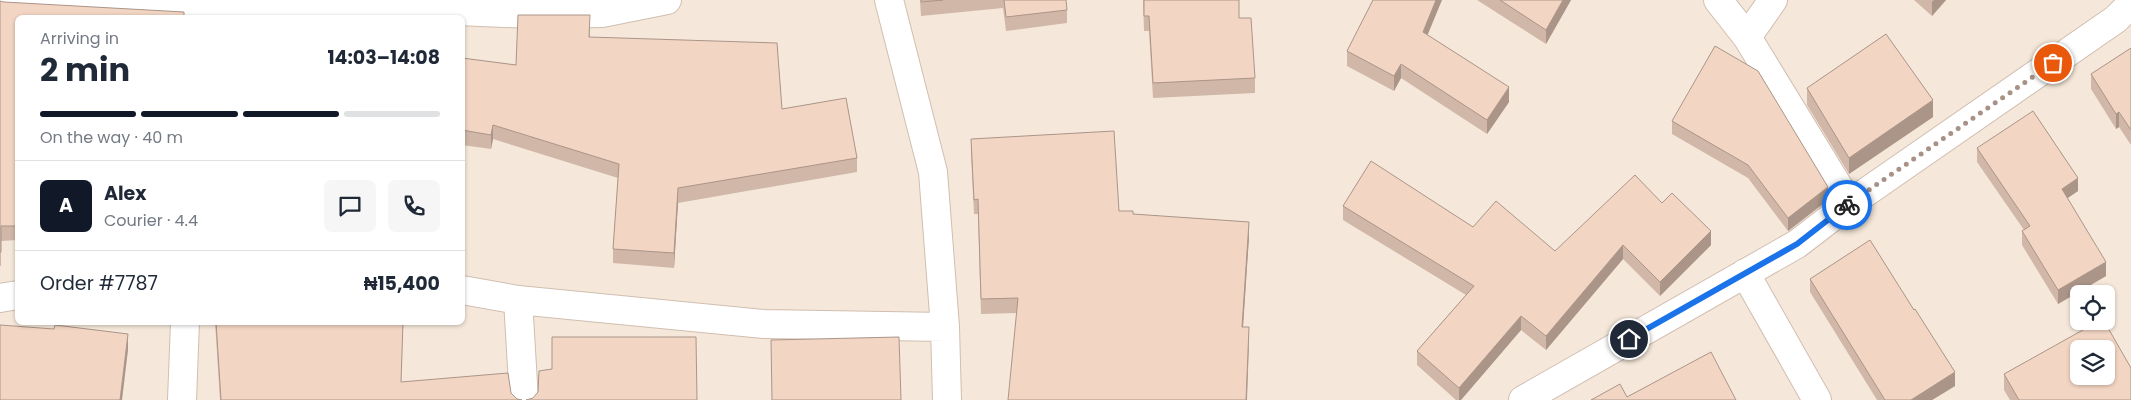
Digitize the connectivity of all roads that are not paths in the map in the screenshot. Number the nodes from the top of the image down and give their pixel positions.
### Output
1 (0, 0) edge
2 (666, 0) edge
3 (889, 0) edge
4 (1718, 0) edge
5 (1773, 0) edge
6 (2131, 4) edge
7 (602, 7) edge
8 (416, 13) edge
9 (1747, 37) junction
10 (1849, 204) junction
11 (1746, 273) junction
12 (465, 291) edge
13 (15, 296) edge
14 (0, 298) edge
15 (518, 300) junction
16 (185, 325) edge
17 (945, 328) junction
18 (182, 400) edge
19 (524, 400) edge
20 (947, 400) edge
21 (1523, 400) edge
22 (1817, 400) edge

1 - 8 street
2 - 7 street
3 - 17 street
4 - 9 street
5 - 9 street
6 - 10 street
7 - 8 street
9 - 10 street
10 - 11 street
11 - 21 street
11 - 22 street
12 - 15 street
13 - 14 street
15 - 17 street
15 - 19 street
16 - 18 street
17 - 20 street

